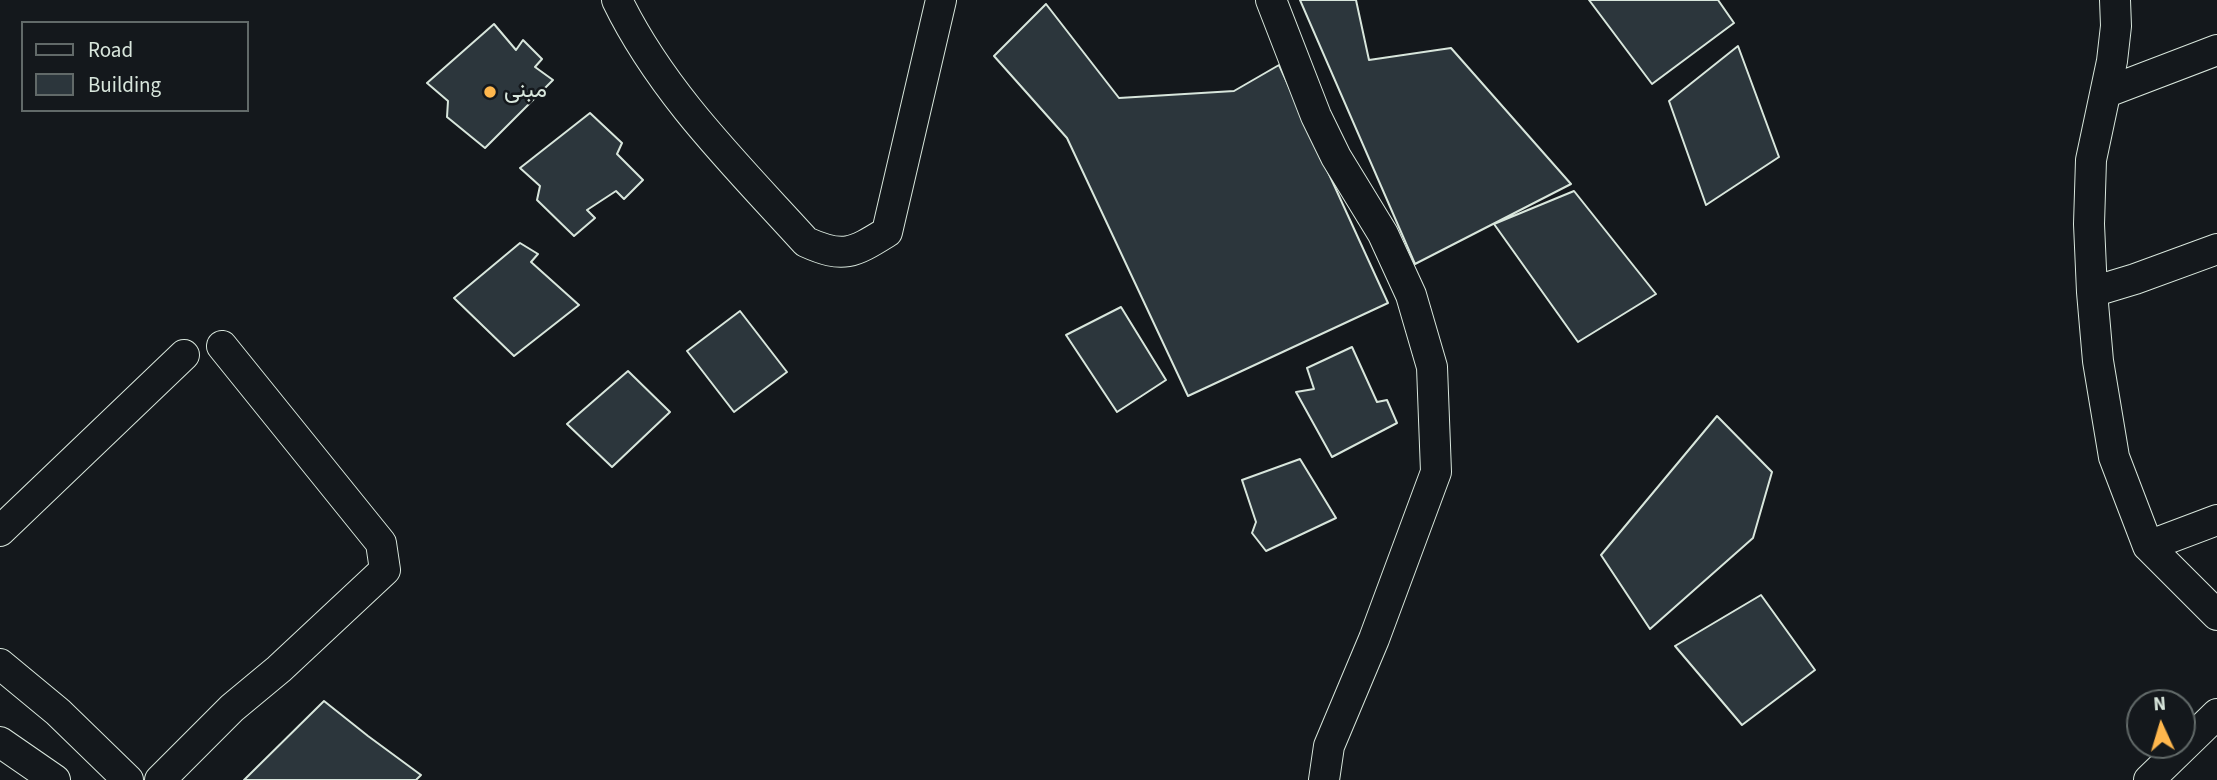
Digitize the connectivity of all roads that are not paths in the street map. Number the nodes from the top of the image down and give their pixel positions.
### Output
1 (617, 0) edge
2 (941, 0) edge
3 (1271, 0) edge
4 (2115, 0) edge
5 (2217, 50) edge
6 (2107, 92) junction
7 (2217, 248) edge
8 (2092, 292) junction
9 (222, 346) dead end
10 (184, 355) dead end
11 (2217, 520) edge
12 (0, 531) edge
13 (2148, 546) junction
14 (2217, 615) edge
15 (0, 664) edge
16 (2217, 714) edge
17 (0, 742) edge
18 (55, 780) edge
19 (128, 780) edge
20 (160, 780) edge
21 (1324, 780) edge
22 (2149, 780) edge

1 - 2 street
3 - 21 street
4 - 6 street
5 - 6 street
6 - 8 street
7 - 8 street
8 - 13 street
9 - 20 street
10 - 12 street
11 - 13 street
13 - 14 street
15 - 19 street
16 - 22 street
17 - 18 street

